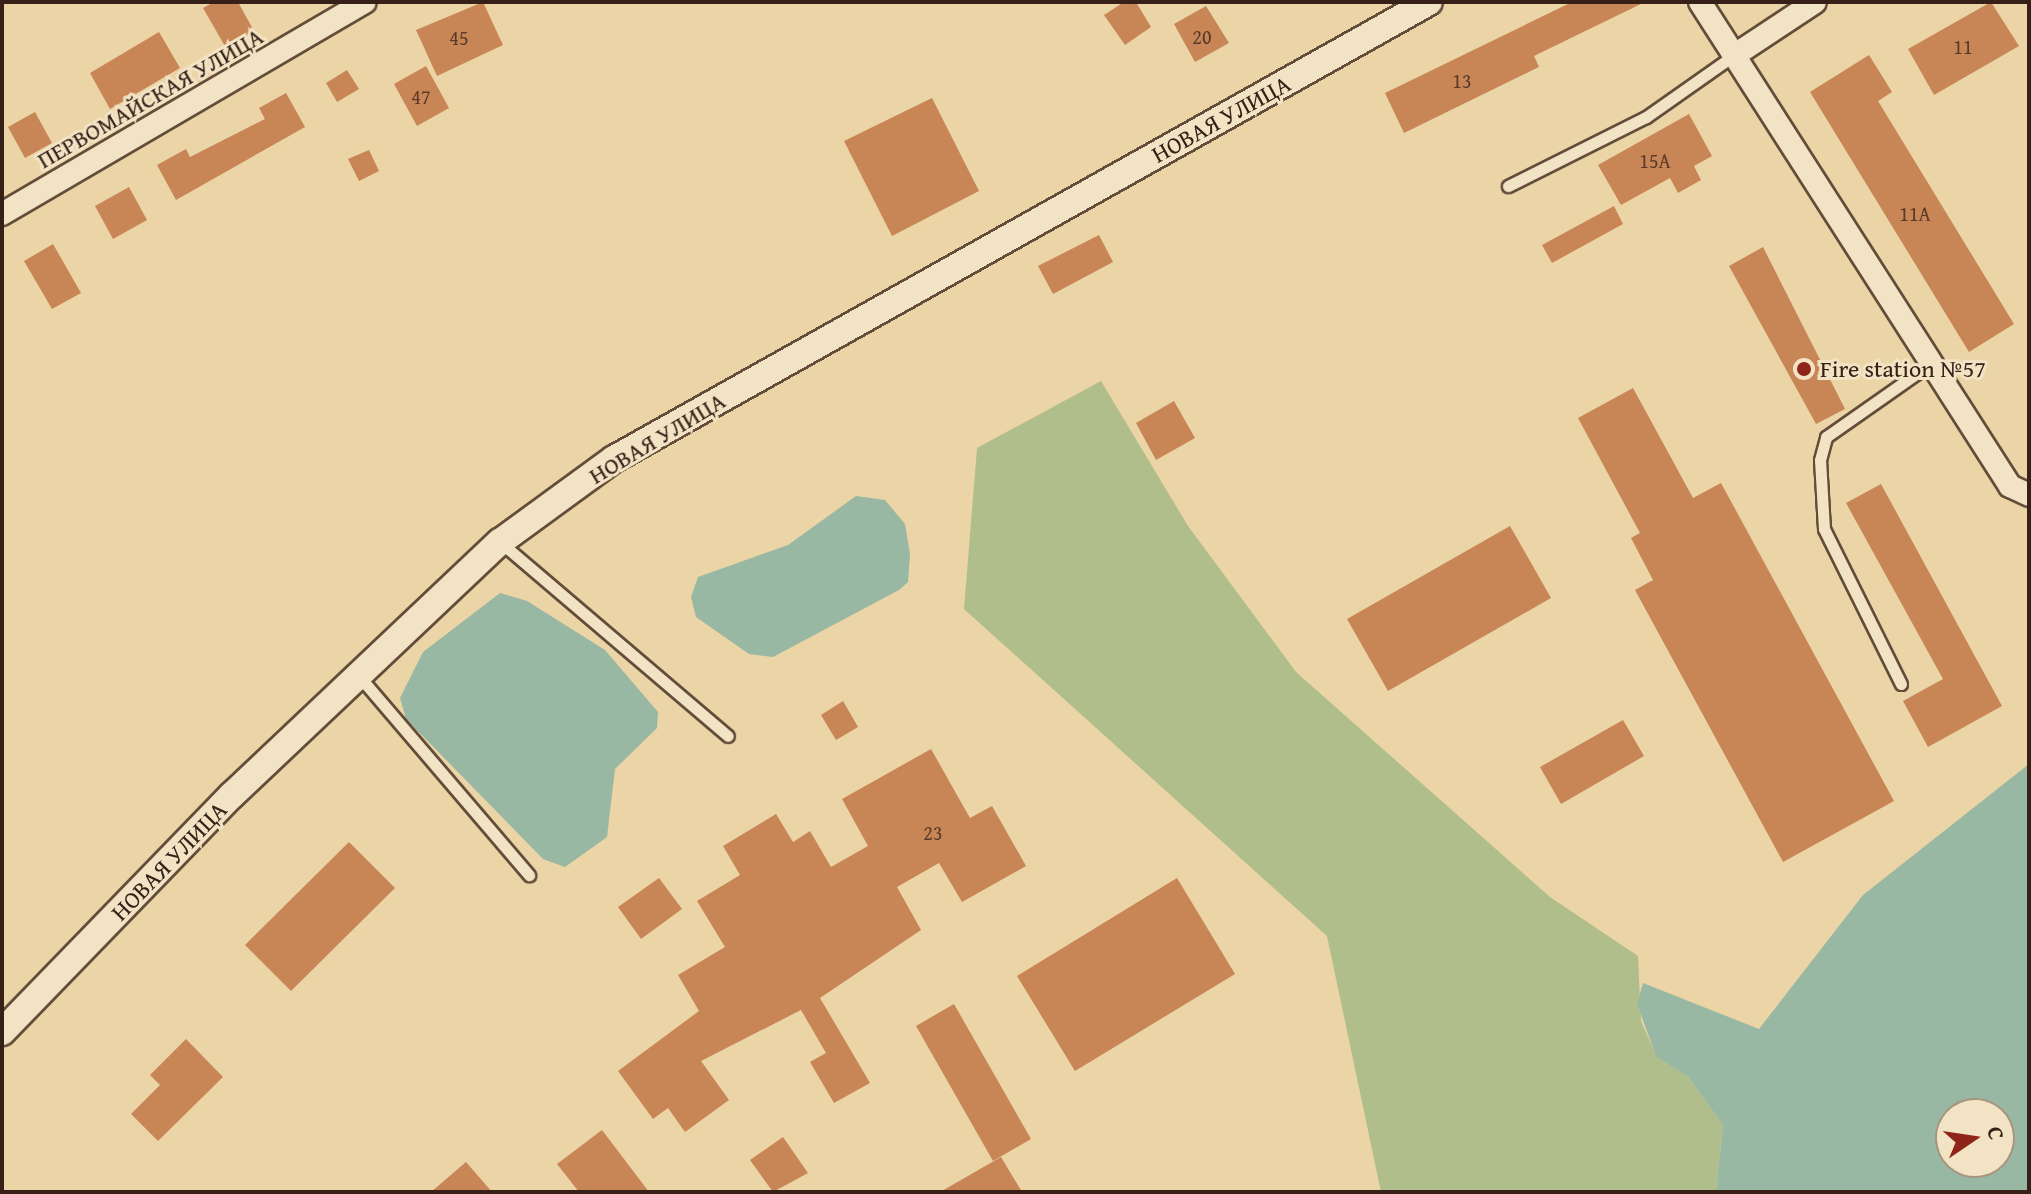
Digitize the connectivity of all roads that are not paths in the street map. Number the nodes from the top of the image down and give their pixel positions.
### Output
1 (365, 2) edge
2 (1429, 2) edge
3 (1700, 2) edge
4 (1815, 2) edge
5 (1738, 53) junction
6 (1508, 186) dead end
7 (2, 214) edge
8 (1933, 361) junction
9 (2029, 495) edge
10 (500, 542) junction
11 (358, 676) junction
12 (1901, 684) dead end
13 (728, 736) dead end
14 (529, 875) dead end
15 (2, 1032) edge

1 - 7 street, ПЕРВОМАЙСКАЯ УЛИЦА
2 - 10 street, НОВАЯ УЛИЦА
3 - 5 street
4 - 5 street
5 - 6 lane
5 - 8 street
8 - 9 street
8 - 12 lane
10 - 11 street, НОВАЯ УЛИЦА
10 - 13 lane
11 - 14 lane
11 - 15 street, НОВАЯ УЛИЦА

